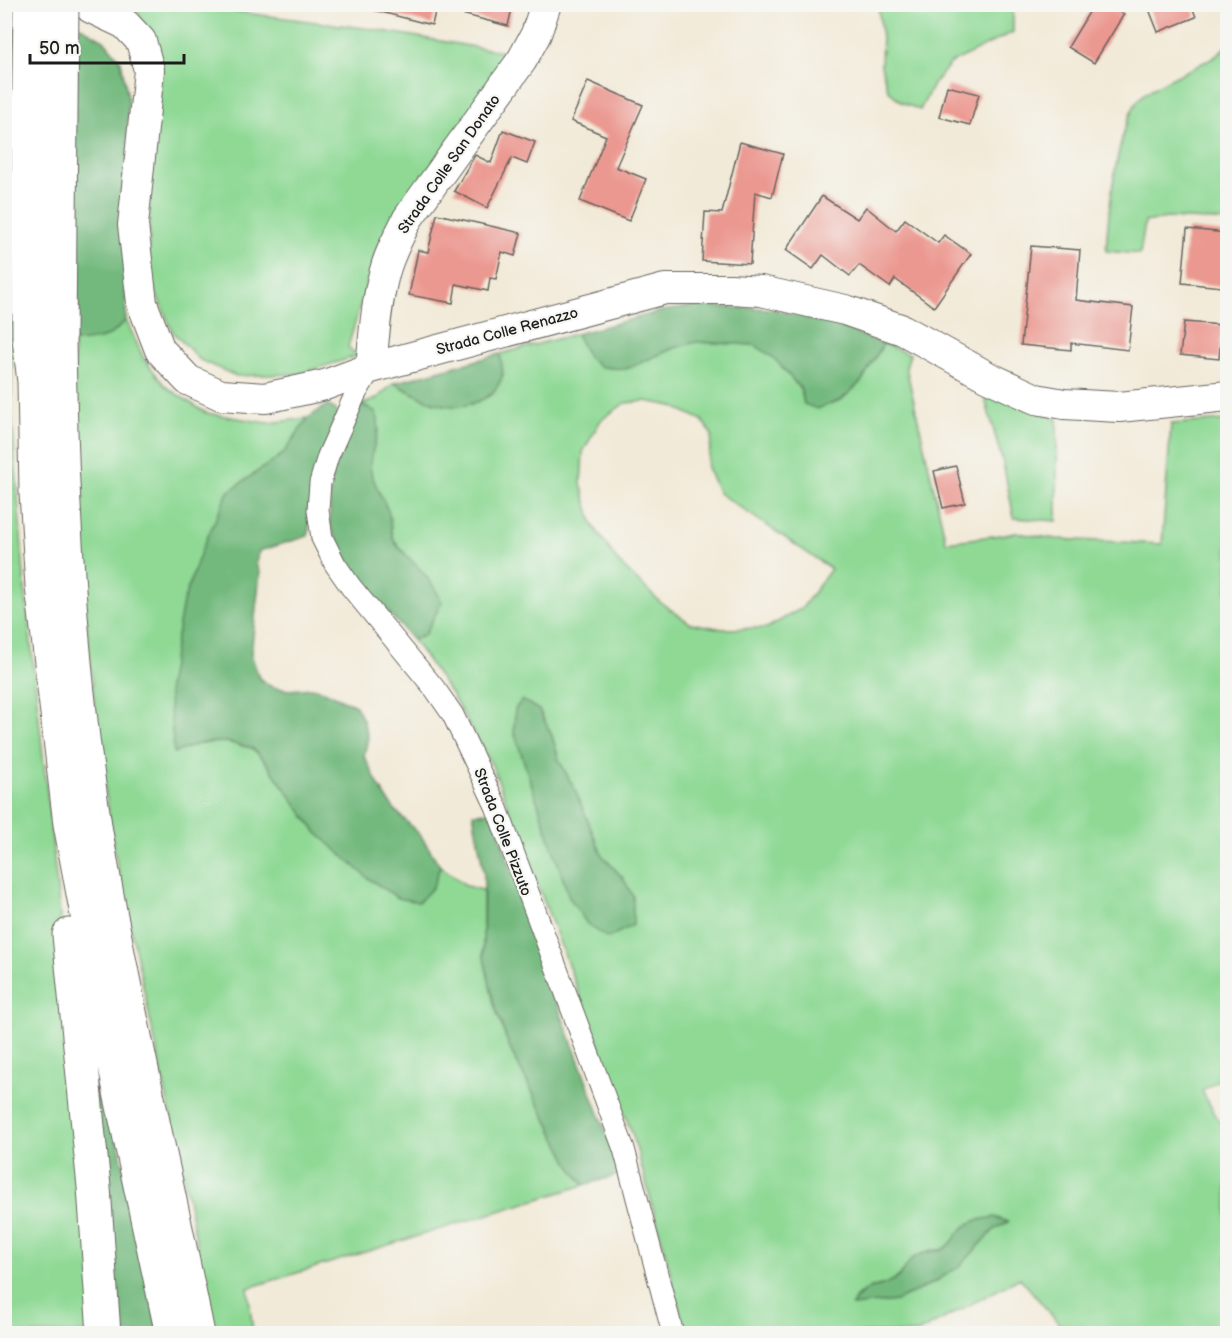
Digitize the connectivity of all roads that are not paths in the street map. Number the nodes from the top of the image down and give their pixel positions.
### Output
1 (30, 4) edge
2 (546, 4) edge
3 (76, 6) edge
4 (44, 338) junction
5 (371, 368) junction
6 (1227, 396) edge
7 (104, 1334) edge
8 (172, 1334) edge
9 (198, 1334) edge
10 (673, 1334) edge

1 - 4 highway, bridge
2 - 5 street, Strada Colle San Donato
3 - 4 highway, bridge
3 - 5 street, Strada Colle Renazzo
4 - 7 highway
4 - 8 highway
4 - 9 highway
5 - 6 street, Strada Colle Renazzo
5 - 10 street, Strada Colle Pizzuto

